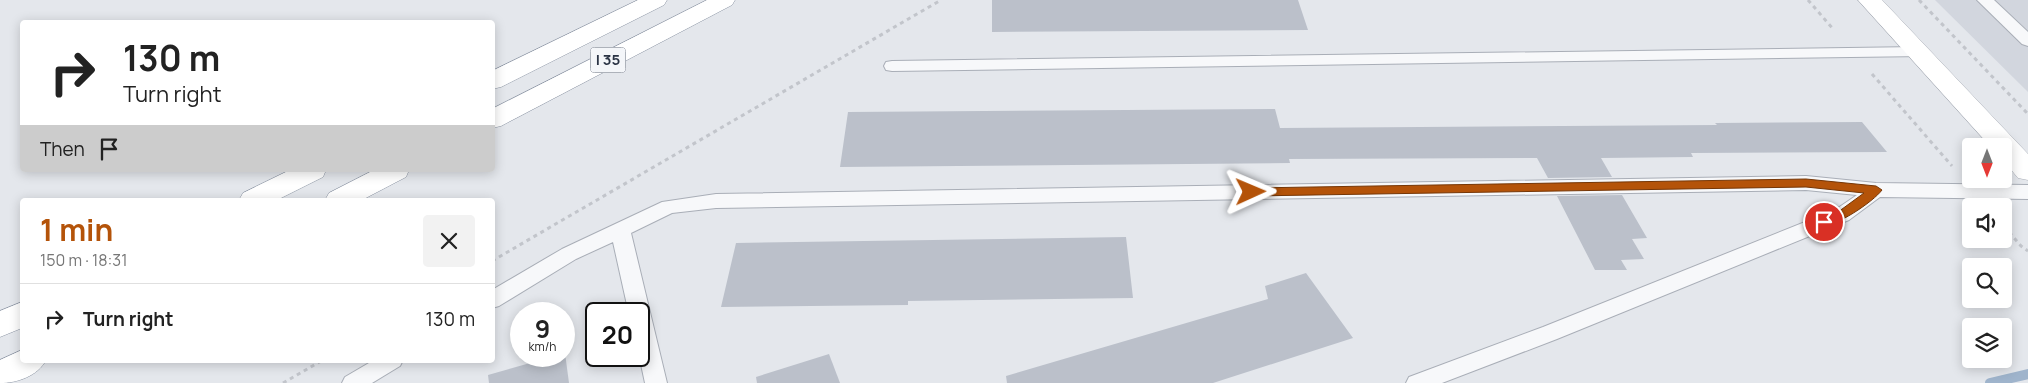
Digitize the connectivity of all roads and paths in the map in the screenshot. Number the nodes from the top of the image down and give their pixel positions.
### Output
1 (656, 0) edge
2 (724, 0) edge
3 (940, 0) edge
4 (1808, 0) edge
5 (1869, 0) edge
6 (1919, 0) edge
7 (1985, 0) edge
8 (2028, 41) edge
9 (1918, 52) junction
10 (1854, 53) junction
11 (892, 66) dead end
12 (495, 80) edge
13 (2028, 114) edge
14 (495, 118) edge
15 (2028, 170) edge
16 (309, 172) edge
17 (392, 172) edge
18 (1876, 190) junction
19 (1973, 191) junction
20 (2028, 192) edge
21 (256, 198) edge
22 (343, 198) edge
23 (620, 230) junction
24 (2012, 235) edge
25 (2028, 251) edge
26 (495, 259) edge
27 (495, 298) edge
28 (20, 315) edge
29 (0, 325) edge
30 (24, 363) edge
31 (318, 363) edge
32 (387, 363) edge
33 (0, 376) edge
34 (283, 383) edge
35 (353, 383) edge
36 (656, 383) edge
37 (1417, 383) edge

1 - 12 main road, I 35
2 - 14 main road, I 35
3 - 26 path
4 - 10 path
5 - 9 main road
6 - 13 path
7 - 8 lane
9 - 10 lane
9 - 15 main road
10 - 11 lane
10 - 19 path
16 - 21 main road
17 - 22 main road
18 - 19 lane
18 - 23 lane
18 - 37 lane
19 - 20 lane
23 - 27 lane
23 - 36 lane
24 - 25 path
28 - 29 main road
30 - 33 main road
31 - 34 path
32 - 35 lane

